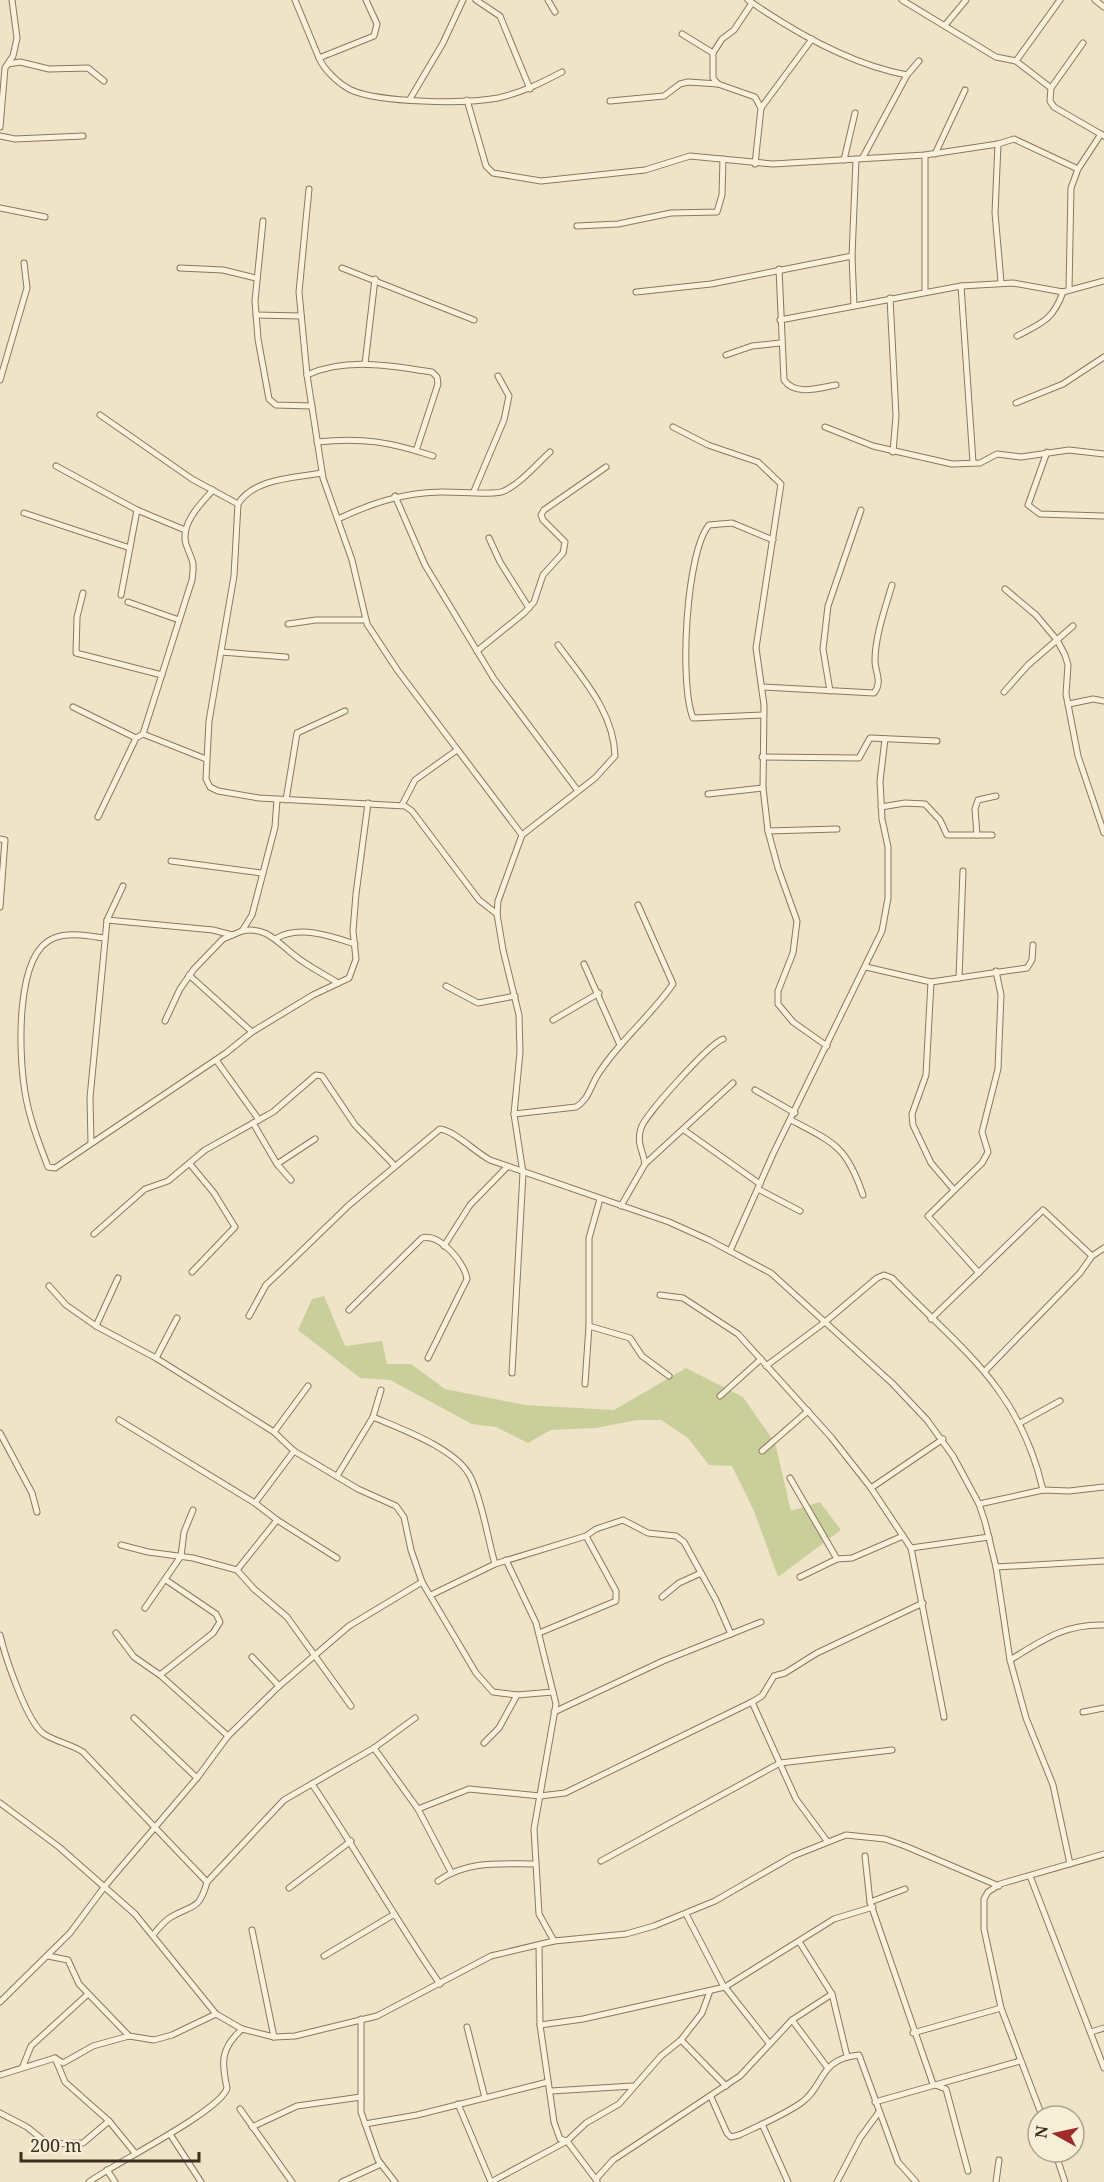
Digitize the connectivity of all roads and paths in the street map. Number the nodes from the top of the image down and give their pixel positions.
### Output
1 (12, 0) edge
2 (295, 0) edge
3 (366, 0) edge
4 (464, 0) edge
5 (476, 0) edge
6 (548, 0) edge
7 (902, 0) edge
8 (966, 0) edge
9 (1060, 0) edge
10 (1095, 0) edge
11 (750, 1) edge
12 (1104, 7) edge
13 (555, 12) dead end
14 (946, 24) junction
15 (682, 34) dead end
16 (812, 39) junction
17 (1083, 43) dead end
18 (713, 53) junction
19 (13, 56) junction
20 (319, 58) junction
21 (919, 61) dead end
22 (1016, 61) junction
23 (20, 62) junction
24 (4, 67) edge
25 (562, 72) dead end
26 (907, 75) junction
27 (104, 81) dead end
28 (718, 84) junction
29 (1051, 88) junction
30 (530, 89) junction
31 (965, 90) dead end
32 (410, 99) junction
33 (467, 100) junction
34 (610, 101) dead end
35 (761, 108) junction
36 (855, 113) dead end
37 (0, 127) edge
38 (1102, 135) edge
39 (0, 136) edge
40 (83, 136) dead end
41 (998, 144) junction
42 (935, 154) junction
43 (925, 155) junction
44 (864, 157) junction
45 (723, 159) junction
46 (856, 159) junction
47 (844, 160) junction
48 (755, 164) junction
49 (1078, 169) junction
50 (309, 189) dead end
51 (0, 208) edge
52 (45, 217) dead end
53 (263, 221) dead end
54 (577, 226) dead end
55 (852, 256) junction
56 (24, 263) dead end
57 (180, 268) dead end
58 (342, 268) dead end
59 (779, 269) junction
60 (256, 278) junction
61 (375, 279) junction
62 (1104, 281) edge
63 (1000, 282) junction
64 (961, 286) junction
65 (925, 291) junction
66 (1066, 291) junction
67 (636, 292) dead end
68 (890, 298) junction
69 (854, 306) junction
70 (256, 315) junction
71 (300, 316) junction
72 (474, 320) dead end
73 (780, 320) junction
74 (1017, 336) dead end
75 (780, 343) junction
76 (726, 355) dead end
77 (1104, 357) edge
78 (365, 364) junction
79 (307, 375) junction
80 (498, 376) dead end
81 (0, 380) edge
82 (836, 385) dead end
83 (1016, 403) dead end
84 (312, 406) junction
85 (100, 416) dead end
86 (825, 426) dead end
87 (673, 427) dead end
88 (317, 442) junction
89 (416, 451) junction
90 (550, 452) dead end
91 (893, 452) junction
92 (1047, 452) junction
93 (1104, 454) edge
94 (433, 456) dead end
95 (973, 462) junction
96 (56, 466) dead end
97 (606, 467) dead end
98 (322, 473) junction
99 (213, 490) junction
100 (474, 491) junction
101 (395, 496) junction
102 (238, 504) junction
103 (137, 510) junction
104 (861, 510) dead end
105 (24, 513) dead end
106 (1103, 516) edge
107 (338, 519) junction
108 (185, 530) junction
109 (489, 538) dead end
110 (773, 540) junction
111 (130, 548) junction
112 (892, 585) dead end
113 (1005, 589) dead end
114 (83, 593) dead end
115 (121, 595) dead end
116 (128, 602) dead end
117 (529, 608) junction
118 (179, 620) junction
119 (366, 620) junction
120 (288, 624) dead end
121 (1073, 626) dead end
122 (1057, 640) junction
123 (558, 645) dead end
124 (477, 651) junction
125 (221, 652) junction
126 (286, 657) dead end
127 (162, 675) junction
128 (763, 687) junction
129 (830, 691) junction
130 (1004, 692) dead end
131 (1104, 701) edge
132 (1069, 704) junction
133 (73, 706) dead end
134 (345, 711) dead end
135 (763, 715) junction
136 (142, 734) junction
137 (135, 738) junction
138 (885, 739) junction
139 (937, 741) dead end
140 (458, 750) junction
141 (762, 757) junction
142 (206, 759) junction
143 (763, 789) junction
144 (578, 791) junction
145 (708, 794) dead end
146 (996, 796) dead end
147 (277, 800) junction
148 (286, 800) junction
149 (368, 803) junction
150 (402, 806) junction
151 (881, 807) junction
152 (98, 817) dead end
153 (837, 829) dead end
154 (768, 831) junction
155 (1104, 833) edge
156 (522, 835) junction
157 (977, 835) junction
158 (992, 835) dead end
159 (0, 840) edge
160 (171, 861) dead end
161 (963, 871) dead end
162 (261, 873) junction
163 (123, 886) dead end
164 (638, 905) dead end
165 (0, 908) edge
166 (497, 914) junction
167 (252, 915) junction
168 (107, 920) junction
169 (254, 929) junction
170 (242, 931) junction
171 (232, 934) junction
172 (104, 938) junction
173 (277, 938) junction
174 (355, 944) junction
175 (1033, 945) dead end
176 (585, 964) dead end
177 (866, 967) junction
178 (996, 971) junction
179 (189, 975) junction
180 (325, 975) junction
181 (959, 978) junction
182 (931, 982) junction
183 (338, 983) junction
184 (446, 986) dead end
185 (322, 989) junction
186 (599, 993) junction
187 (515, 996) junction
188 (553, 1020) dead end
189 (165, 1021) dead end
190 (252, 1032) junction
191 (723, 1040) dead end
192 (620, 1045) junction
193 (827, 1046) junction
194 (216, 1060) junction
195 (733, 1083) dead end
196 (755, 1090) dead end
197 (514, 1113) junction
198 (795, 1113) junction
199 (791, 1120) junction
200 (256, 1122) junction
201 (684, 1130) junction
202 (315, 1139) dead end
203 (91, 1143) junction
204 (643, 1152) junction
205 (656, 1154) junction
206 (190, 1164) junction
207 (277, 1164) junction
208 (645, 1164) junction
209 (394, 1166) junction
210 (507, 1167) junction
211 (523, 1173) junction
212 (291, 1180) dead end
213 (759, 1186) junction
214 (954, 1190) junction
215 (863, 1196) dead end
216 (600, 1199) junction
217 (621, 1206) junction
218 (800, 1211) dead end
219 (94, 1234) dead end
220 (444, 1246) junction
221 (1104, 1248) edge
222 (730, 1251) junction
223 (1092, 1256) junction
224 (192, 1272) dead end
225 (979, 1273) junction
226 (118, 1278) dead end
227 (49, 1286) dead end
228 (660, 1295) dead end
229 (349, 1310) dead end
230 (249, 1316) dead end
231 (177, 1318) dead end
232 (931, 1319) junction
233 (825, 1322) junction
234 (96, 1326) junction
235 (589, 1326) junction
236 (156, 1358) junction
237 (428, 1358) dead end
238 (761, 1359) junction
239 (766, 1366) junction
240 (985, 1371) junction
241 (512, 1372) dead end
242 (669, 1376) dead end
243 (585, 1384) dead end
244 (308, 1386) dead end
245 (381, 1390) dead end
246 (720, 1396) dead end
247 (1059, 1401) dead end
248 (808, 1411) junction
249 (373, 1418) junction
250 (120, 1420) dead end
251 (1020, 1423) junction
252 (274, 1432) junction
253 (0, 1434) edge
254 (943, 1439) junction
255 (294, 1451) junction
256 (762, 1451) dead end
257 (337, 1476) junction
258 (790, 1478) dead end
259 (1104, 1487) edge
260 (871, 1488) junction
261 (1043, 1490) junction
262 (255, 1503) junction
263 (979, 1504) junction
264 (193, 1510) dead end
265 (37, 1512) dead end
266 (277, 1520) junction
267 (586, 1536) junction
268 (903, 1536) junction
269 (989, 1537) junction
270 (121, 1545) dead end
271 (911, 1548) junction
272 (181, 1556) junction
273 (337, 1558) dead end
274 (837, 1559) junction
275 (506, 1560) junction
276 (1104, 1561) edge
277 (495, 1564) junction
278 (996, 1567) junction
279 (237, 1570) junction
280 (700, 1573) junction
281 (800, 1577) dead end
282 (166, 1580) junction
283 (422, 1582) junction
284 (431, 1595) junction
285 (662, 1597) dead end
286 (922, 1603) junction
287 (145, 1608) dead end
288 (761, 1622) dead end
289 (1104, 1624) edge
290 (116, 1633) dead end
291 (539, 1633) junction
292 (731, 1634) junction
293 (0, 1635) edge
294 (314, 1656) junction
295 (252, 1657) dead end
296 (1010, 1660) junction
297 (160, 1675) junction
298 (279, 1686) junction
299 (553, 1692) junction
300 (517, 1695) junction
301 (752, 1702) junction
302 (351, 1706) dead end
303 (1104, 1708) edge
304 (554, 1712) junction
305 (1083, 1712) dead end
306 (945, 1717) dead end
307 (134, 1718) dead end
308 (415, 1718) dead end
309 (228, 1736) junction
310 (484, 1743) dead end
311 (374, 1748) junction
312 (892, 1750) dead end
313 (780, 1763) junction
314 (197, 1778) junction
315 (312, 1784) junction
316 (540, 1796) junction
317 (1, 1805) edge
318 (418, 1809) junction
319 (155, 1825) junction
320 (351, 1841) junction
321 (827, 1841) junction
322 (1104, 1854) edge
323 (865, 1856) dead end
324 (601, 1861) dead end
325 (535, 1864) junction
326 (1070, 1864) junction
327 (451, 1872) junction
328 (1030, 1876) junction
329 (438, 1881) dead end
330 (207, 1882) junction
331 (105, 1886) junction
332 (999, 1886) junction
333 (289, 1888) dead end
334 (905, 1889) dead end
335 (871, 1904) junction
336 (686, 1914) junction
337 (393, 1915) junction
338 (252, 1930) dead end
339 (153, 1935) junction
340 (554, 1941) junction
341 (800, 1943) junction
342 (539, 1945) junction
343 (48, 1956) junction
344 (324, 1956) dead end
345 (440, 1984) junction
346 (725, 1987) junction
347 (710, 1990) junction
348 (88, 1994) junction
349 (832, 1994) junction
350 (0, 2002) edge
351 (1001, 2008) junction
352 (216, 2014) junction
353 (361, 2019) junction
354 (792, 2020) junction
355 (540, 2025) junction
356 (467, 2027) dead end
357 (1104, 2028) edge
358 (242, 2029) junction
359 (913, 2032) junction
360 (1091, 2032) junction
361 (129, 2036) junction
362 (274, 2037) junction
363 (681, 2040) junction
364 (769, 2043) junction
365 (847, 2056) junction
366 (56, 2058) junction
367 (1020, 2061) junction
368 (23, 2066) junction
369 (827, 2067) junction
370 (1104, 2068) edge
371 (0, 2075) edge
372 (548, 2082) junction
373 (933, 2084) junction
374 (633, 2086) junction
375 (726, 2086) junction
376 (551, 2091) junction
377 (362, 2097) junction
378 (711, 2097) junction
379 (485, 2098) junction
380 (875, 2102) junction
381 (458, 2104) junction
382 (1037, 2104) edge
383 (240, 2109) dead end
384 (879, 2112) junction
385 (0, 2113) edge
386 (109, 2121) junction
387 (365, 2124) junction
388 (762, 2124) junction
389 (252, 2127) junction
390 (170, 2134) junction
391 (567, 2141) junction
392 (135, 2153) junction
393 (999, 2160) dead end
394 (381, 2164) junction
395 (1059, 2164) edge
396 (106, 2170) junction
397 (968, 2171) dead end
398 (597, 2181) edge
399 (88, 2182) edge
400 (115, 2182) edge
401 (201, 2182) edge
402 (290, 2182) edge
403 (342, 2182) edge
404 (395, 2182) edge
405 (491, 2182) edge
406 (788, 2182) edge
407 (837, 2182) edge
408 (914, 2182) edge
409 (996, 2182) edge
410 (1065, 2182) edge

1 - 19 street
2 - 20 street
3 - 20 street
4 - 32 street
5 - 30 street
6 - 13 street
7 - 14 street
8 - 14 street
9 - 22 street
10 - 12 street
11 - 16 street
11 - 18 street
14 - 22 street
15 - 18 street
16 - 26 street
16 - 35 street
17 - 29 street
18 - 28 street
19 - 23 street
19 - 24 street
20 - 32 street
21 - 26 street
22 - 29 street
23 - 24 street
23 - 27 street
24 - 37 street
25 - 30 street
26 - 44 street
28 - 34 street
28 - 35 street
29 - 38 street
30 - 33 street
31 - 42 street
32 - 33 street
33 - 45 street
35 - 48 street
36 - 47 street
38 - 49 street
39 - 40 street
41 - 42 street
41 - 49 street
41 - 63 street
42 - 43 street
43 - 44 street
43 - 65 street
44 - 46 street
45 - 48 street
45 - 54 street
46 - 47 street
46 - 55 street
47 - 48 street
49 - 66 street
50 - 71 street
51 - 52 street
53 - 60 street
55 - 59 street
55 - 69 street
56 - 81 street
57 - 60 street
58 - 61 street
59 - 67 street
59 - 73 street
60 - 70 street
61 - 72 street
61 - 78 street
62 - 66 street
63 - 64 street
63 - 66 street
64 - 65 street
64 - 95 street
65 - 68 street
66 - 74 street
68 - 69 street
68 - 91 street
69 - 73 street
70 - 71 street
70 - 84 street
71 - 79 street
73 - 75 street
75 - 76 street
75 - 82 street
77 - 83 street
78 - 79 street
78 - 89 street
79 - 84 street
80 - 100 street
84 - 88 street
85 - 99 street
86 - 91 street
87 - 110 street
88 - 89 street
88 - 98 street
89 - 94 street
90 - 100 street
91 - 95 street
92 - 93 street
92 - 95 street
92 - 106 street
96 - 103 street
97 - 117 street
98 - 102 street
98 - 107 street
99 - 102 street
99 - 108 street
100 - 101 street
101 - 107 street
101 - 124 street
102 - 125 street
103 - 108 street
103 - 111 street
104 - 129 street
105 - 111 street
107 - 119 street
108 - 118 street
109 - 117 street
110 - 128 street
110 - 135 street
111 - 115 street
112 - 129 street
113 - 122 street
114 - 127 street
116 - 118 street
117 - 124 street
118 - 127 street
119 - 120 street
119 - 140 street
121 - 122 street
122 - 130 street
122 - 132 street
123 - 144 street
124 - 144 street
125 - 126 street
125 - 142 street
127 - 136 street
128 - 129 street
128 - 135 street
131 - 132 street
132 - 155 street
133 - 137 street
134 - 148 street
135 - 141 street
136 - 137 street
136 - 142 street
137 - 152 street
138 - 139 street
138 - 141 street
138 - 151 street
140 - 150 street
140 - 156 street
141 - 143 street
142 - 147 street
143 - 145 street
143 - 154 street
144 - 156 street
146 - 157 street
147 - 148 street
147 - 162 street
148 - 149 street
149 - 150 street
149 - 174 street
150 - 166 street
151 - 157 street
151 - 177 street
153 - 154 street
154 - 193 street
156 - 166 street
157 - 158 street
159 - 165 street
160 - 162 street
161 - 181 street
162 - 167 street
163 - 168 street
164 - 192 street
166 - 187 street
167 - 169 street
167 - 170 street
168 - 171 street
168 - 172 street
169 - 170 street
169 - 173 street
170 - 171 street
171 - 179 street
172 - 203 street
172 - 203 street
173 - 174 street
173 - 180 street
174 - 183 street
175 - 178 street
176 - 186 street
177 - 182 street
177 - 193 street
178 - 181 street
178 - 214 street
179 - 189 street
179 - 190 street
180 - 183 street
180 - 185 street
181 - 182 street
182 - 214 street
183 - 185 street
184 - 187 street
185 - 190 street
186 - 188 street
186 - 192 street
187 - 197 street
190 - 194 street
191 - 204 street
192 - 197 street
193 - 198 street
194 - 200 street
194 - 203 street
195 - 201 street
196 - 198 street
197 - 211 street
198 - 199 street
199 - 213 street
199 - 215 street
200 - 206 street
200 - 207 street
200 - 209 street
201 - 205 street
201 - 213 street
202 - 207 street
204 - 205 street
204 - 208 street
205 - 208 street
206 - 219 street
206 - 224 street
207 - 212 street
208 - 217 street
209 - 210 street
209 - 230 street
210 - 211 street
210 - 220 street
211 - 216 street
211 - 241 street
213 - 218 street
213 - 222 street
214 - 225 street
216 - 217 street
216 - 235 street
217 - 222 street
220 - 229 street
220 - 237 street
221 - 223 street
222 - 233 street
223 - 225 street
223 - 240 street
225 - 232 street
226 - 234 street
227 - 234 street
228 - 238 street
231 - 236 street
232 - 233 street
232 - 240 street
233 - 239 street
233 - 254 street
234 - 236 street
235 - 242 street
235 - 243 street
236 - 252 street
238 - 239 street
238 - 246 street
239 - 248 street
240 - 251 street
244 - 252 street
245 - 249 street
247 - 251 street
248 - 256 street
248 - 260 street
249 - 257 street
249 - 277 street
250 - 262 street
251 - 261 street
252 - 255 street
253 - 265 street
254 - 260 street
254 - 263 street
255 - 257 street
255 - 262 street
257 - 283 street
258 - 274 street
259 - 261 street
260 - 268 street
261 - 263 street
262 - 266 street
263 - 269 street
264 - 272 street
266 - 273 street
266 - 279 street
267 - 275 street
267 - 280 street
267 - 291 street
268 - 271 street
268 - 274 street
269 - 271 street
269 - 278 street
270 - 272 street
271 - 286 street
272 - 279 street
272 - 282 street
274 - 281 street
275 - 277 street
275 - 291 street
276 - 278 street
277 - 284 street
278 - 296 street
279 - 294 street
280 - 285 street
280 - 292 street
282 - 287 street
282 - 297 street
283 - 284 street
283 - 294 street
284 - 300 street
286 - 301 street
286 - 306 street
288 - 292 street
289 - 296 street
290 - 297 street
291 - 299 street
292 - 304 street
293 - 319 street
294 - 298 street
294 - 302 street
295 - 298 street
296 - 326 street
297 - 309 street
298 - 309 street
299 - 300 street
299 - 304 street
300 - 310 street
301 - 313 street
301 - 316 street
303 - 305 street
304 - 316 street
307 - 314 street
308 - 311 street
309 - 314 street
311 - 315 street
311 - 318 street
312 - 313 street
313 - 321 street
313 - 324 street
314 - 319 street
315 - 320 street
315 - 330 street
316 - 318 street
316 - 325 street
317 - 331 street
318 - 327 street
319 - 330 street
319 - 331 street
320 - 333 street
320 - 337 street
321 - 332 street
321 - 336 street
322 - 326 street
323 - 335 street
325 - 327 street
325 - 340 street
326 - 328 street
327 - 329 street
328 - 332 street
328 - 360 street
330 - 339 street
331 - 339 street
331 - 343 street
332 - 351 street
334 - 335 street
335 - 341 street
335 - 359 street
336 - 340 street
336 - 346 street
337 - 344 street
337 - 345 street
338 - 362 street
339 - 352 street
340 - 342 street
341 - 346 street
341 - 349 street
342 - 345 street
342 - 355 street
343 - 348 street
343 - 350 street
345 - 353 street
346 - 347 street
346 - 364 street
347 - 355 street
347 - 363 street
348 - 361 street
348 - 368 street
349 - 354 street
349 - 365 street
351 - 359 street
351 - 367 street
352 - 358 street
352 - 361 street
353 - 362 street
353 - 377 street
354 - 364 street
354 - 369 street
355 - 372 street
356 - 379 street
357 - 360 street
358 - 362 street
358 - 390 street
359 - 373 street
360 - 370 street
361 - 366 street
363 - 374 street
363 - 375 street
364 - 375 street
365 - 369 street
365 - 380 street
366 - 368 street
366 - 386 street
367 - 373 street
367 - 382 street
368 - 371 street
369 - 388 street
372 - 376 street
372 - 379 street
373 - 380 street
373 - 397 street
374 - 376 street
374 - 391 street
375 - 378 street
376 - 391 street
377 - 387 street
377 - 389 street
378 - 388 street
378 - 398 street
379 - 381 street
380 - 384 street
381 - 387 street
381 - 405 street
383 - 389 street
384 - 407 street
384 - 408 street
385 - 386 street
386 - 392 street
387 - 394 street
388 - 406 street
389 - 402 street
390 - 392 street
390 - 401 street
391 - 398 street
391 - 405 street
392 - 396 street
393 - 409 street
394 - 403 street
394 - 404 street
395 - 410 street
396 - 399 street
396 - 400 street

